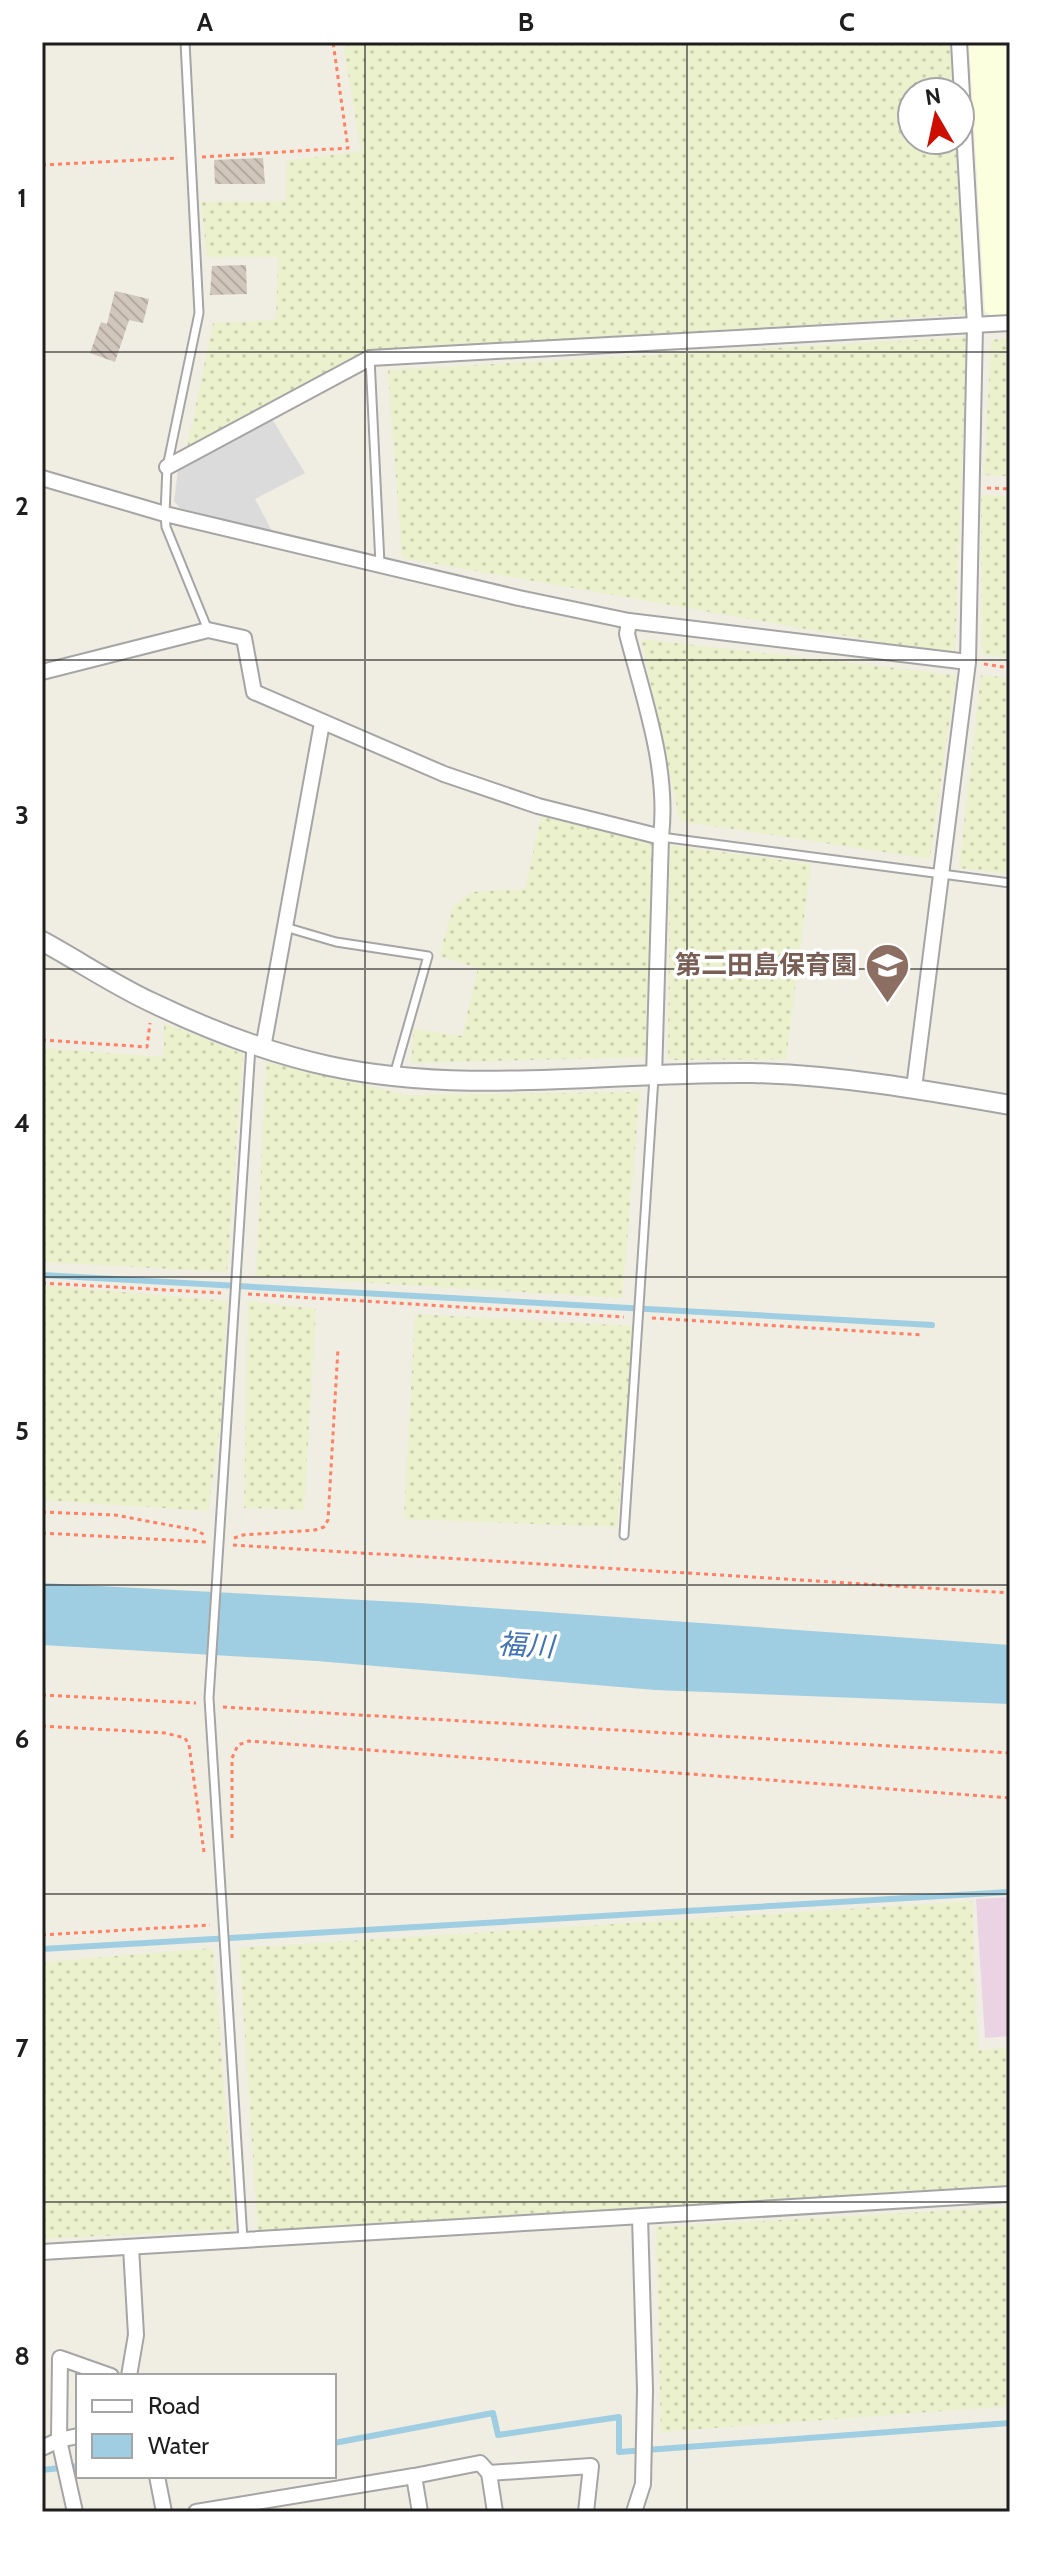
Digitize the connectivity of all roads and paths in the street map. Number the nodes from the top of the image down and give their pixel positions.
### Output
1 (185, 42) edge
2 (333, 42) edge
3 (959, 42) edge
4 (348, 148) dead end
5 (1010, 323) edge
6 (975, 326) junction
7 (370, 358) junction
8 (167, 467) junction
9 (42, 478) edge
10 (972, 488) junction
11 (1010, 489) edge
12 (165, 514) junction
13 (380, 566) junction
14 (629, 621) junction
15 (208, 630) junction
16 (968, 662) junction
17 (1010, 668) edge
18 (42, 672) edge
19 (322, 723) junction
20 (661, 837) junction
21 (940, 874) junction
22 (1010, 883) edge
23 (285, 927) junction
24 (42, 941) edge
25 (152, 1003) junction
26 (42, 1040) edge
27 (257, 1046) junction
28 (394, 1075) junction
29 (654, 1077) junction
30 (914, 1088) junction
31 (1010, 1105) edge
32 (42, 1283) edge
33 (235, 1293) junction
34 (639, 1318) junction
35 (923, 1335) dead end
36 (338, 1348) dead end
37 (42, 1512) edge
38 (42, 1533) edge
39 (624, 1535) dead end
40 (210, 1542) dead end
41 (230, 1544) dead end
42 (220, 1546) junction
43 (1010, 1593) edge
44 (42, 1695) edge
45 (209, 1701) junction
46 (42, 1726) edge
47 (1010, 1753) edge
48 (1010, 1798) edge
49 (218, 1861) junction
50 (222, 1925) junction
51 (42, 1935) edge
52 (1010, 2194) edge
53 (640, 2217) junction
54 (243, 2241) junction
55 (131, 2247) junction
56 (42, 2252) edge
57 (105, 2374) edge
58 (129, 2374) edge
59 (76, 2436) edge
60 (59, 2440) junction
61 (42, 2448) edge
62 (489, 2473) junction
63 (414, 2476) junction
64 (157, 2478) edge
65 (75, 2512) edge
66 (164, 2512) edge
67 (196, 2512) edge
68 (420, 2512) edge
69 (495, 2512) edge
70 (586, 2512) edge
71 (634, 2512) edge

1 - 8 lane
2 - 4 path
3 - 6 street
5 - 6 street
6 - 7 street
6 - 10 street
7 - 8 street
7 - 13 lane
8 - 12 lane
9 - 12 street
10 - 11 path
10 - 16 street
12 - 13 street
12 - 15 lane
13 - 14 street
14 - 16 street
14 - 20 street
15 - 18 street
15 - 19 street
16 - 17 path
16 - 21 street
19 - 20 street
19 - 23 street
20 - 21 lane
20 - 29 street
21 - 22 lane
21 - 30 street
23 - 27 street
23 - 28 lane
24 - 25 street
25 - 26 path
25 - 27 street
27 - 28 street
27 - 33 lane
28 - 29 street
29 - 30 street
29 - 34 lane
30 - 31 street
32 - 33 path
33 - 34 path
33 - 42 lane
34 - 35 path
34 - 39 lane
36 - 42 path
37 - 42 path
38 - 40 path
41 - 43 path
42 - 45 lane
44 - 45 path
45 - 47 path
45 - 49 lane
46 - 49 path
48 - 49 path
49 - 50 lane
50 - 51 path
50 - 54 lane
52 - 53 street
53 - 54 street
53 - 71 street
54 - 55 street
55 - 56 street
55 - 58 street
57 - 60 street
59 - 60 street
60 - 61 street
60 - 65 street
62 - 63 street
62 - 69 street
62 - 70 street
63 - 67 street
63 - 68 street
64 - 66 street

